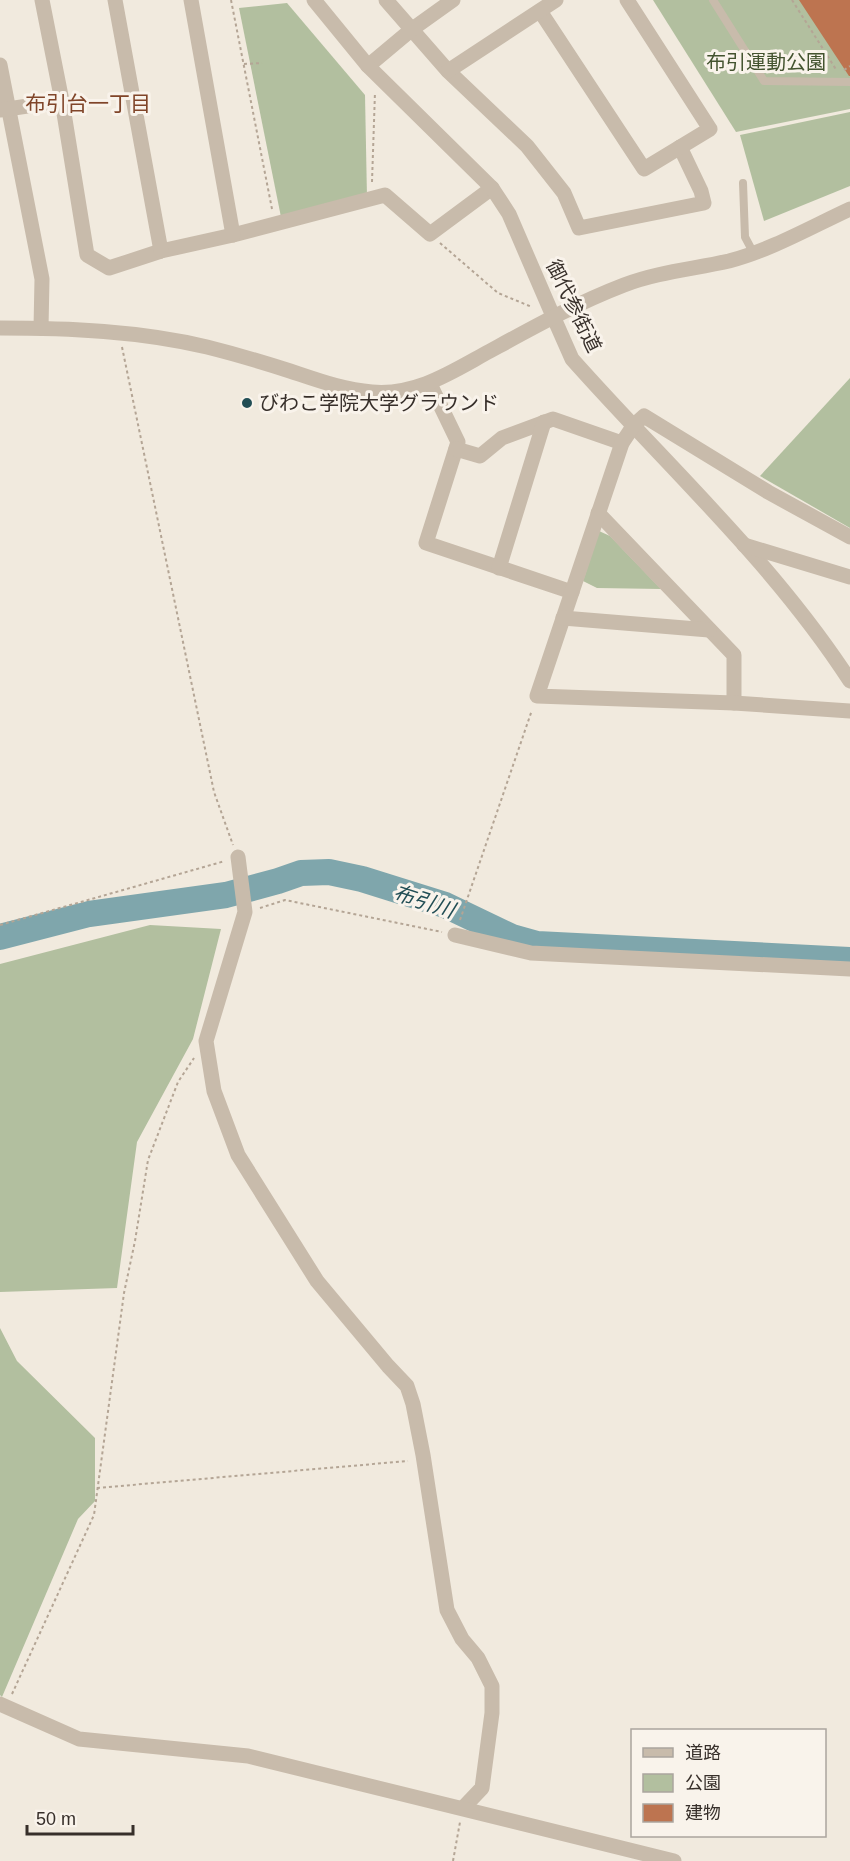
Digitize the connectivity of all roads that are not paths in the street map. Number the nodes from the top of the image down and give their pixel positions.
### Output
1 (42, 0) edge
2 (115, 0) edge
3 (190, 0) edge
4 (314, 0) edge
5 (386, 0) edge
6 (453, 0) edge
7 (556, 0) edge
8 (627, 0) edge
9 (713, 0) edge
10 (540, 11) junction
11 (411, 30) junction
12 (0, 65) edge
13 (368, 66) junction
14 (448, 71) junction
15 (850, 82) edge
16 (62, 101) junction
17 (4, 110) edge
18 (680, 147) junction
19 (743, 183) dead end
20 (492, 188) junction
21 (850, 209) edge
22 (233, 235) junction
23 (161, 251) junction
24 (753, 252) junction
25 (553, 316) junction
26 (0, 328) edge
27 (41, 328) junction
28 (430, 384) junction
29 (544, 422) junction
30 (634, 425) junction
31 (622, 443) junction
32 (456, 449) junction
33 (598, 513) junction
34 (850, 537) edge
35 (742, 544) junction
36 (499, 568) junction
37 (850, 577) edge
38 (572, 592) junction
39 (563, 618) junction
40 (710, 630) junction
41 (850, 681) edge
42 (734, 703) junction
43 (850, 711) edge
44 (238, 857) road end
45 (455, 935) road end
46 (850, 969) edge
47 (3, 1706) edge
48 (463, 1808) junction
49 (674, 1861) edge

1 - 16 street
2 - 23 street
3 - 22 street
4 - 13 street, 御代参街道
5 - 11 street
6 - 11 street
7 - 10 street
8 - 18 street
9 - 15 lane
10 - 14 street
10 - 18 street
11 - 13 street
11 - 14 street
12 - 17 street
13 - 20 street, 御代参街道
14 - 18 street
16 - 17 street
16 - 23 street
17 - 27 street
19 - 24 lane
20 - 22 street
20 - 25 street, 御代参街道
21 - 24 street
22 - 23 street
24 - 25 street
25 - 28 street
25 - 30 street, 御代参街道
26 - 27 street
27 - 28 street
28 - 32 street
29 - 31 street
29 - 32 street
29 - 36 street
30 - 31 street
30 - 34 street
30 - 35 street, 御代参街道
31 - 33 street
32 - 36 street
33 - 38 street
33 - 40 street
35 - 37 street
35 - 41 street, 御代参街道
36 - 38 street
38 - 39 street
39 - 40 street
39 - 42 street
40 - 42 street
42 - 43 street
44 - 48 street
45 - 46 street
47 - 48 street
48 - 49 street

